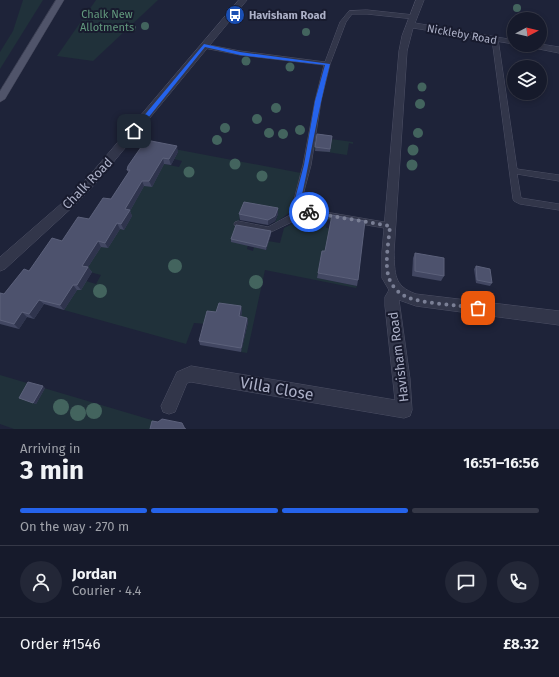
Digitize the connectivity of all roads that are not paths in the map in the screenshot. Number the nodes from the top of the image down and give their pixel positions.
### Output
1 (60, 0) edge
2 (243, 0) edge
3 (420, 0) edge
4 (412, 21) junction
5 (495, 39) junction
6 (507, 41) edge
7 (204, 46) junction
8 (547, 48) edge
9 (559, 50) edge
10 (327, 64) junction
11 (0, 99) edge
12 (513, 171) junction
13 (559, 178) edge
14 (559, 208) edge
15 (293, 218) junction
16 (238, 224) edge
17 (390, 226) junction
18 (0, 265) edge
19 (397, 291) junction
20 (559, 318) edge
21 (169, 406) dead end
22 (404, 410) joint

1 - 11 main road
2 - 7 street, Chalk Road
3 - 4 street
4 - 5 street, Nickleby Road
4 - 10 lane
4 - 17 street
5 - 6 street, Nickleby Road
5 - 12 lane
7 - 10 lane
7 - 18 street, Chalk Road
8 - 9 street
10 - 15 lane
12 - 13 lane
12 - 14 lane
15 - 16 lane
15 - 17 lane
17 - 19 street
19 - 20 street
19 - 22 street, Havisham Road
21 - 22 street, Villa Close

